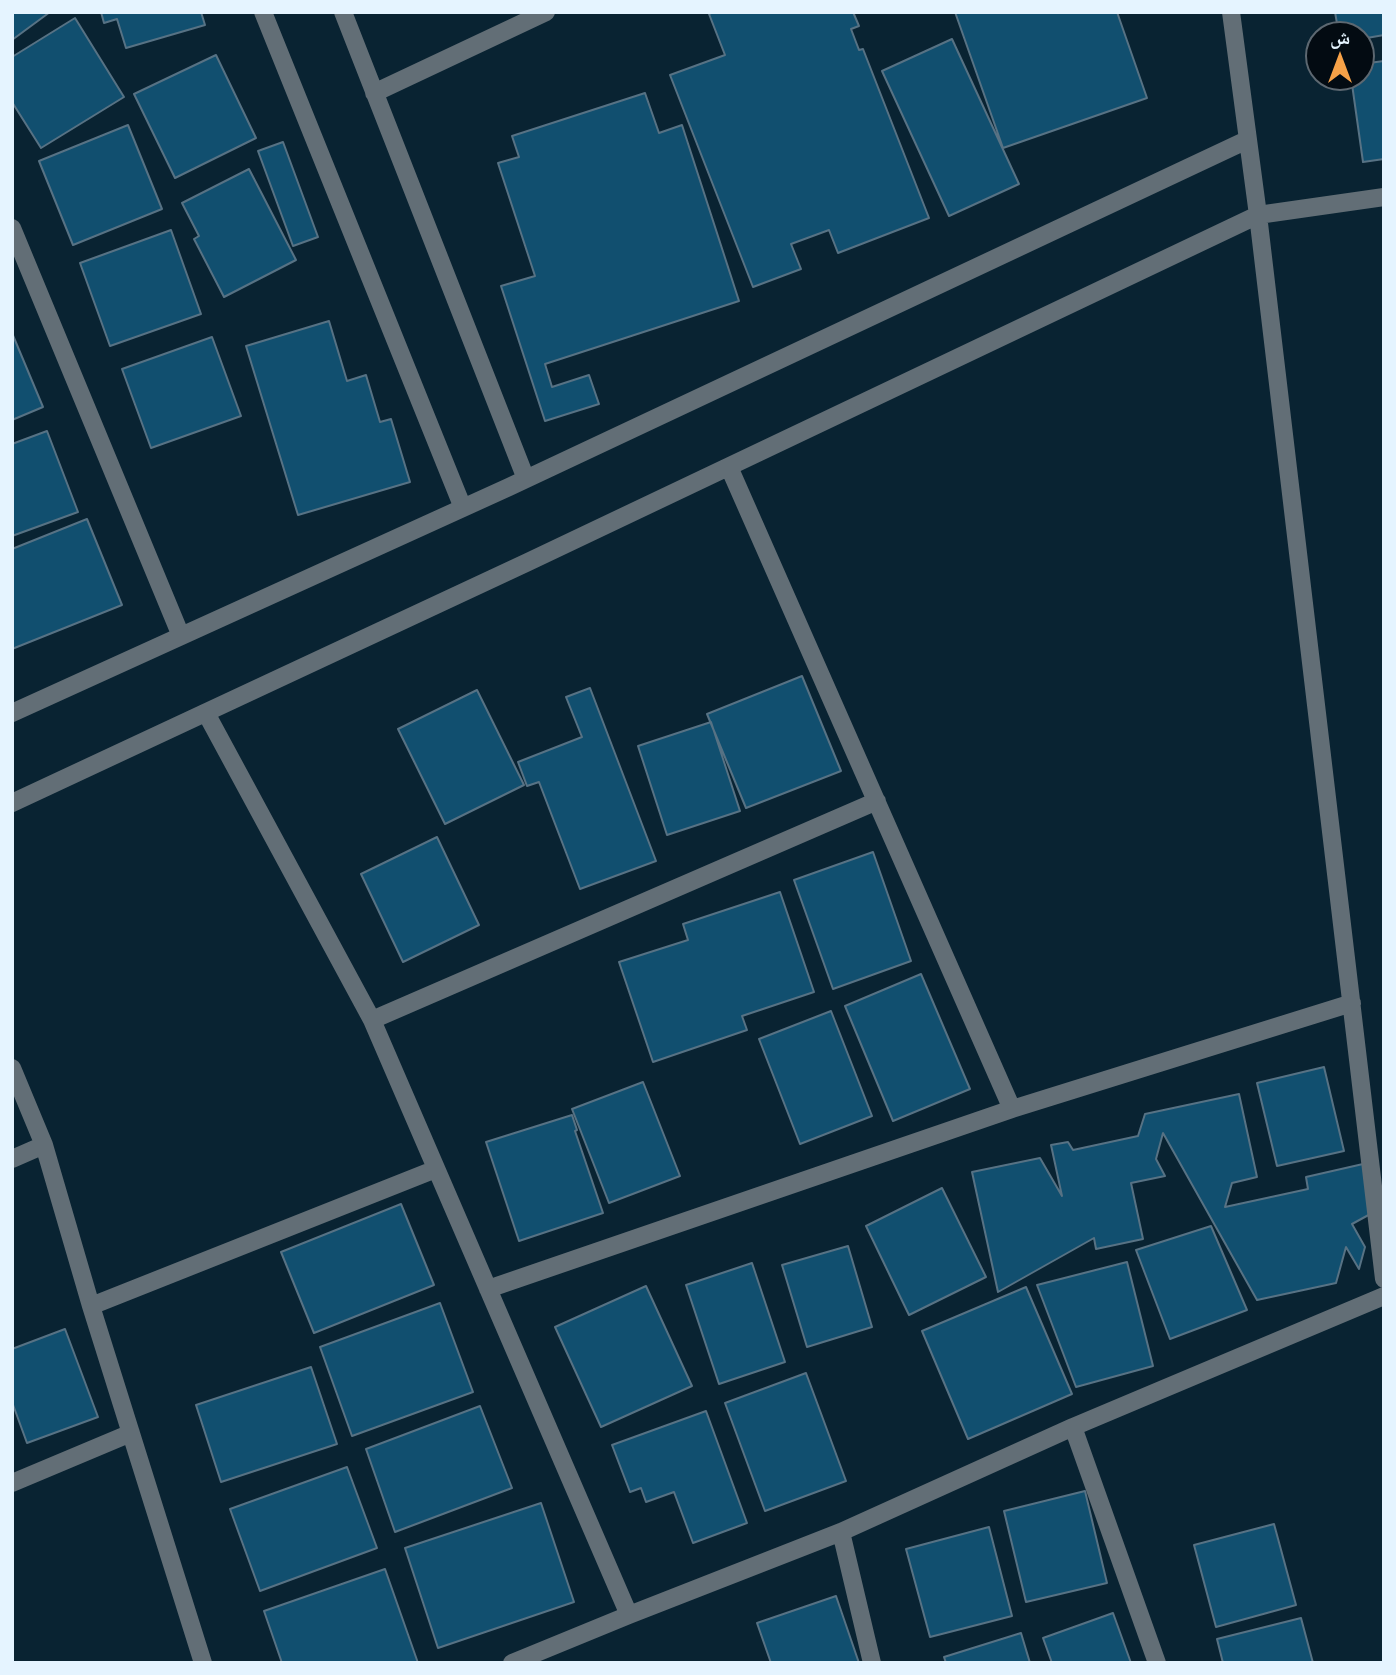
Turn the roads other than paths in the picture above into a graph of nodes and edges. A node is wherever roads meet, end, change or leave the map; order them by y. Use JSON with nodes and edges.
{"nodes":[{"id":1,"x":263,"y":12,"type":"edge"},
{"id":2,"x":343,"y":12,"type":"edge"},
{"id":3,"x":546,"y":12,"type":"edge"},
{"id":4,"x":1231,"y":12,"type":"edge"},
{"id":5,"x":374,"y":93,"type":"junction"},
{"id":6,"x":1247,"y":140,"type":"junction"},
{"id":7,"x":1384,"y":197,"type":"edge"},
{"id":8,"x":1258,"y":215,"type":"junction"},
{"id":9,"x":12,"y":228,"type":"edge"},
{"id":10,"x":729,"y":467,"type":"junction"},
{"id":11,"x":526,"y":479,"type":"junction"},
{"id":12,"x":463,"y":508,"type":"junction"},
{"id":13,"x":181,"y":636,"type":"junction"},
{"id":14,"x":12,"y":713,"type":"edge"},
{"id":15,"x":206,"y":713,"type":"junction"},
{"id":16,"x":877,"y":801,"type":"junction"},
{"id":17,"x":12,"y":803,"type":"edge"},
{"id":18,"x":1352,"y":1003,"type":"junction"},
{"id":19,"x":372,"y":1020,"type":"junction"},
{"id":20,"x":12,"y":1068,"type":"edge"},
{"id":21,"x":1012,"y":1109,"type":"junction"},
{"id":22,"x":44,"y":1145,"type":"junction"},
{"id":23,"x":12,"y":1159,"type":"edge"},
{"id":24,"x":436,"y":1169,"type":"junction"},
{"id":25,"x":1384,"y":1279,"type":"edge"},
{"id":26,"x":488,"y":1289,"type":"junction"},
{"id":27,"x":1384,"y":1296,"type":"edge"},
{"id":28,"x":91,"y":1306,"type":"junction"},
{"id":29,"x":1073,"y":1427,"type":"junction"},
{"id":30,"x":131,"y":1433,"type":"junction"},
{"id":31,"x":12,"y":1483,"type":"edge"},
{"id":32,"x":841,"y":1532,"type":"junction"},
{"id":33,"x":629,"y":1615,"type":"junction"},
{"id":34,"x":203,"y":1663,"type":"edge"},
{"id":35,"x":512,"y":1663,"type":"edge"},
{"id":36,"x":872,"y":1663,"type":"edge"},
{"id":37,"x":1157,"y":1663,"type":"edge"}],
"edges":[{"from":1,"to":12,"type":"street"},
{"from":2,"to":5,"type":"street"},
{"from":3,"to":5,"type":"street"},
{"from":4,"to":6,"type":"street"},
{"from":5,"to":11,"type":"street"},
{"from":6,"to":8,"type":"street"},
{"from":6,"to":11,"type":"street"},
{"from":7,"to":8,"type":"street"},
{"from":8,"to":10,"type":"street"},
{"from":8,"to":18,"type":"street"},
{"from":9,"to":13,"type":"street"},
{"from":10,"to":15,"type":"street"},
{"from":10,"to":16,"type":"street"},
{"from":11,"to":12,"type":"street"},
{"from":12,"to":13,"type":"street"},
{"from":13,"to":14,"type":"street"},
{"from":15,"to":17,"type":"street"},
{"from":15,"to":19,"type":"street"},
{"from":16,"to":19,"type":"street"},
{"from":16,"to":21,"type":"street"},
{"from":18,"to":21,"type":"street"},
{"from":18,"to":25,"type":"street"},
{"from":19,"to":24,"type":"street"},
{"from":20,"to":22,"type":"street"},
{"from":21,"to":26,"type":"street"},
{"from":22,"to":23,"type":"street"},
{"from":22,"to":28,"type":"street"},
{"from":24,"to":26,"type":"street"},
{"from":24,"to":28,"type":"street"},
{"from":26,"to":33,"type":"street"},
{"from":27,"to":29,"type":"street"},
{"from":28,"to":30,"type":"street"},
{"from":29,"to":32,"type":"street"},
{"from":29,"to":37,"type":"street"},
{"from":30,"to":31,"type":"street"},
{"from":30,"to":34,"type":"street"},
{"from":32,"to":33,"type":"street"},
{"from":32,"to":36,"type":"street"},
{"from":33,"to":35,"type":"street"}]}
